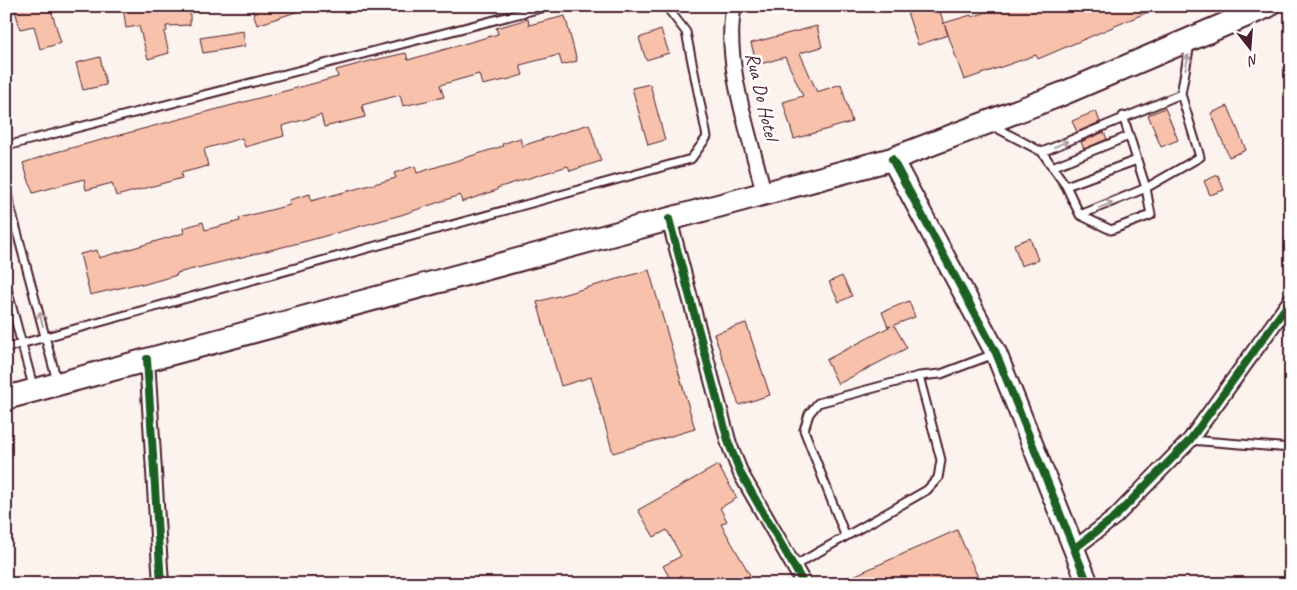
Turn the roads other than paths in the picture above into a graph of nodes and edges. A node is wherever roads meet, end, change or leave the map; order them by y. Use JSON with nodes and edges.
{"nodes":[{"id":1,"x":549,"y":6,"type":"edge"},
{"id":2,"x":666,"y":6,"type":"edge"},
{"id":3,"x":734,"y":6,"type":"edge"},
{"id":4,"x":1268,"y":6,"type":"edge"},
{"id":5,"x":1192,"y":39,"type":"junction"},
{"id":6,"x":1181,"y":94,"type":"junction"},
{"id":7,"x":1123,"y":116,"type":"junction"},
{"id":8,"x":986,"y":123,"type":"junction"},
{"id":9,"x":1129,"y":136,"type":"junction"},
{"id":10,"x":6,"y":146,"type":"edge"},
{"id":11,"x":1042,"y":152,"type":"junction"},
{"id":12,"x":892,"y":159,"type":"junction"},
{"id":13,"x":1137,"y":160,"type":"junction"},
{"id":14,"x":1052,"y":167,"type":"junction"},
{"id":15,"x":1066,"y":186,"type":"junction"},
{"id":16,"x":1146,"y":188,"type":"junction"},
{"id":17,"x":6,"y":191,"type":"edge"},
{"id":18,"x":764,"y":193,"type":"junction"},
{"id":19,"x":1080,"y":215,"type":"junction"},
{"id":20,"x":669,"y":219,"type":"junction"},
{"id":21,"x":6,"y":285,"type":"edge"},
{"id":22,"x":1291,"y":300,"type":"edge"},
{"id":23,"x":46,"y":337,"type":"junction"},
{"id":24,"x":22,"y":344,"type":"junction"},
{"id":25,"x":6,"y":348,"type":"edge"},
{"id":26,"x":996,"y":353,"type":"junction"},
{"id":27,"x":147,"y":359,"type":"junction"},
{"id":28,"x":919,"y":376,"type":"junction"},
{"id":29,"x":58,"y":383,"type":"junction"},
{"id":30,"x":34,"y":390,"type":"junction"},
{"id":31,"x":6,"y":398,"type":"edge"},
{"id":32,"x":1190,"y":440,"type":"junction"},
{"id":33,"x":1291,"y":448,"type":"edge"},
{"id":34,"x":845,"y":535,"type":"junction"},
{"id":35,"x":1075,"y":548,"type":"junction"},
{"id":36,"x":794,"y":566,"type":"junction"},
{"id":37,"x":161,"y":584,"type":"edge"},
{"id":38,"x":804,"y":584,"type":"edge"},
{"id":39,"x":1088,"y":584,"type":"edge"}],
"edges":[{"from":1,"to":10,"type":"lane"},
{"from":2,"to":23,"type":"lane"},
{"from":3,"to":18,"type":"street","name":"Rua Do Hotel"},
{"from":4,"to":5,"type":"main road"},
{"from":6,"to":5,"type":"lane","one_way":true},
{"from":5,"to":8,"type":"main road"},
{"from":6,"to":7,"type":"lane"},
{"from":6,"to":16,"type":"lane"},
{"from":7,"to":9,"type":"lane"},
{"from":11,"to":7,"type":"lane","one_way":true},
{"from":8,"to":11,"type":"lane"},
{"from":8,"to":12,"type":"main road"},
{"from":9,"to":13,"type":"lane"},
{"from":9,"to":14,"type":"lane"},
{"from":11,"to":14,"type":"lane"},
{"from":12,"to":18,"type":"main road"},
{"from":12,"to":26,"type":"street"},
{"from":13,"to":15,"type":"lane"},
{"from":13,"to":16,"type":"lane"},
{"from":14,"to":15,"type":"lane"},
{"from":15,"to":19,"type":"lane"},
{"from":19,"to":16,"type":"lane","one_way":true},
{"from":16,"to":19,"type":"lane"},
{"from":23,"to":17,"type":"lane","one_way":true},
{"from":18,"to":20,"type":"main road"},
{"from":20,"to":27,"type":"main road"},
{"from":20,"to":36,"type":"street"},
{"from":21,"to":24,"type":"lane"},
{"from":22,"to":32,"type":"street"},
{"from":23,"to":24,"type":"lane"},
{"from":23,"to":29,"type":"lane"},
{"from":24,"to":25,"type":"lane"},
{"from":24,"to":30,"type":"lane"},
{"from":26,"to":28,"type":"lane"},
{"from":26,"to":35,"type":"street"},
{"from":27,"to":29,"type":"main road"},
{"from":27,"to":37,"type":"street"},
{"from":28,"to":34,"type":"lane"},
{"from":28,"to":34,"type":"lane"},
{"from":29,"to":30,"type":"main road"},
{"from":30,"to":31,"type":"main road"},
{"from":32,"to":33,"type":"lane"},
{"from":32,"to":35,"type":"street"},
{"from":34,"to":36,"type":"lane"},
{"from":35,"to":39,"type":"street"},
{"from":36,"to":38,"type":"street"}]}
